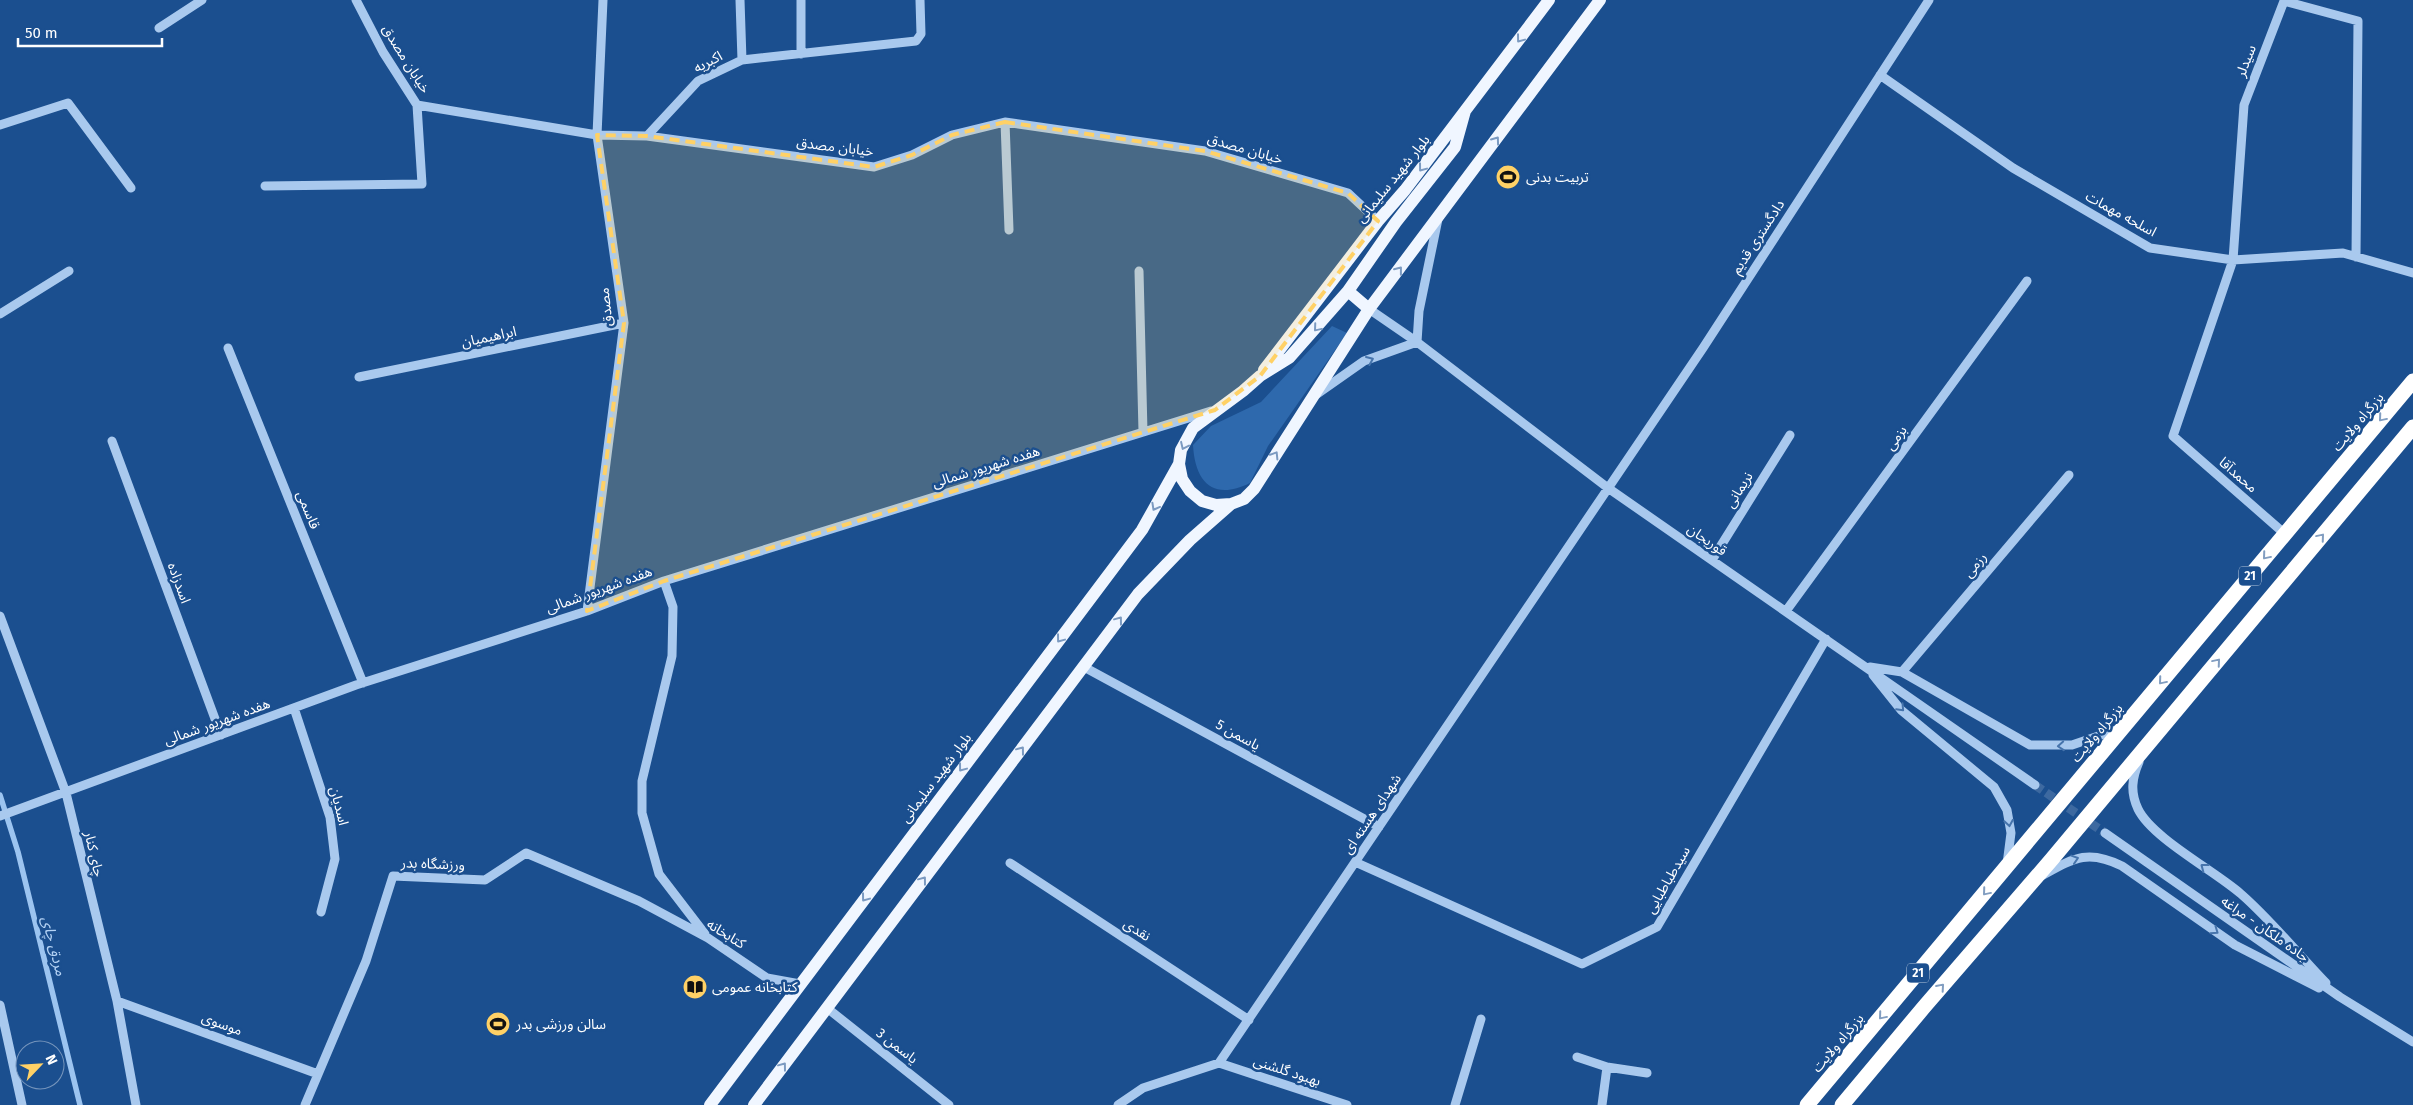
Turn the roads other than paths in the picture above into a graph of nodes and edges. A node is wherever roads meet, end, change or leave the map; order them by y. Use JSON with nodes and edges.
{"nodes":[{"id":1,"x":202,"y":0,"type":"edge"},
{"id":2,"x":356,"y":0,"type":"edge"},
{"id":3,"x":603,"y":0,"type":"edge"},
{"id":4,"x":740,"y":0,"type":"edge"},
{"id":5,"x":801,"y":0,"type":"edge"},
{"id":6,"x":920,"y":0,"type":"edge"},
{"id":7,"x":1549,"y":0,"type":"edge"},
{"id":8,"x":1600,"y":0,"type":"edge"},
{"id":9,"x":1929,"y":0,"type":"edge"},
{"id":10,"x":159,"y":28,"type":"dead end"},
{"id":11,"x":801,"y":54,"type":"junction"},
{"id":12,"x":742,"y":60,"type":"junction"},
{"id":13,"x":1880,"y":75,"type":"junction"},
{"id":14,"x":417,"y":105,"type":"junction"},
{"id":15,"x":1466,"y":111,"type":"junction"},
{"id":16,"x":1005,"y":122,"type":"junction"},
{"id":17,"x":0,"y":125,"type":"edge"},
{"id":18,"x":597,"y":135,"type":"junction"},
{"id":19,"x":647,"y":136,"type":"junction"},
{"id":20,"x":265,"y":186,"type":"dead end"},
{"id":21,"x":131,"y":188,"type":"dead end"},
{"id":22,"x":1438,"y":219,"type":"junction"},
{"id":23,"x":1378,"y":221,"type":"junction"},
{"id":24,"x":1009,"y":230,"type":"dead end"},
{"id":25,"x":2356,"y":257,"type":"junction"},
{"id":26,"x":2233,"y":260,"type":"junction"},
{"id":27,"x":69,"y":271,"type":"dead end"},
{"id":28,"x":1139,"y":271,"type":"dead end"},
{"id":29,"x":2413,"y":273,"type":"edge"},
{"id":30,"x":2027,"y":281,"type":"dead end"},
{"id":31,"x":1348,"y":291,"type":"junction"},
{"id":32,"x":1369,"y":309,"type":"junction"},
{"id":33,"x":0,"y":314,"type":"edge"},
{"id":34,"x":624,"y":323,"type":"junction"},
{"id":35,"x":1417,"y":342,"type":"junction"},
{"id":36,"x":228,"y":348,"type":"dead end"},
{"id":37,"x":1260,"y":376,"type":"junction"},
{"id":38,"x":359,"y":377,"type":"dead end"},
{"id":39,"x":2413,"y":381,"type":"edge"},
{"id":40,"x":1314,"y":396,"type":"junction"},
{"id":41,"x":1215,"y":410,"type":"junction"},
{"id":42,"x":2413,"y":427,"type":"edge"},
{"id":43,"x":1143,"y":432,"type":"junction"},
{"id":44,"x":1790,"y":435,"type":"dead end"},
{"id":45,"x":2173,"y":436,"type":"joint"},
{"id":46,"x":112,"y":441,"type":"dead end"},
{"id":47,"x":1179,"y":464,"type":"junction"},
{"id":48,"x":2069,"y":475,"type":"dead end"},
{"id":49,"x":1608,"y":488,"type":"junction"},
{"id":50,"x":1231,"y":504,"type":"junction"},
{"id":51,"x":2285,"y":534,"type":"junction"},
{"id":52,"x":1712,"y":560,"type":"junction"},
{"id":53,"x":664,"y":581,"type":"junction"},
{"id":54,"x":587,"y":611,"type":"junction"},
{"id":55,"x":1786,"y":611,"type":"junction"},
{"id":56,"x":0,"y":616,"type":"edge"},
{"id":57,"x":1826,"y":639,"type":"junction"},
{"id":58,"x":1084,"y":667,"type":"junction"},
{"id":59,"x":1866,"y":667,"type":"junction"},
{"id":60,"x":1902,"y":672,"type":"junction"},
{"id":61,"x":363,"y":683,"type":"junction"},
{"id":62,"x":294,"y":708,"type":"junction"},
{"id":63,"x":2124,"y":727,"type":"junction"},
{"id":64,"x":221,"y":735,"type":"junction"},
{"id":65,"x":2146,"y":748,"type":"junction"},
{"id":66,"x":2036,"y":785,"type":"tunnel mouth"},
{"id":67,"x":66,"y":792,"type":"junction"},
{"id":68,"x":0,"y":816,"type":"edge"},
{"id":69,"x":1379,"y":827,"type":"junction"},
{"id":70,"x":2105,"y":833,"type":"tunnel mouth"},
{"id":71,"x":1356,"y":862,"type":"junction"},
{"id":72,"x":1010,"y":863,"type":"dead end"},
{"id":73,"x":2006,"y":868,"type":"junction"},
{"id":74,"x":2032,"y":882,"type":"junction"},
{"id":75,"x":638,"y":901,"type":"joint"},
{"id":76,"x":320,"y":912,"type":"dead end"},
{"id":77,"x":708,"y":938,"type":"junction"},
{"id":78,"x":800,"y":984,"type":"junction"},
{"id":79,"x":2340,"y":997,"type":"junction"},
{"id":80,"x":116,"y":1001,"type":"junction"},
{"id":81,"x":0,"y":1005,"type":"edge"},
{"id":82,"x":827,"y":1008,"type":"junction"},
{"id":83,"x":1481,"y":1019,"type":"dead end"},
{"id":84,"x":1249,"y":1020,"type":"junction"},
{"id":85,"x":2413,"y":1042,"type":"edge"},
{"id":86,"x":1577,"y":1057,"type":"dead end"},
{"id":87,"x":1219,"y":1063,"type":"junction"},
{"id":88,"x":1607,"y":1067,"type":"junction"},
{"id":89,"x":1647,"y":1073,"type":"dead end"},
{"id":90,"x":318,"y":1074,"type":"junction"},
{"id":91,"x":22,"y":1105,"type":"edge"},
{"id":92,"x":136,"y":1105,"type":"edge"},
{"id":93,"x":305,"y":1105,"type":"edge"},
{"id":94,"x":710,"y":1105,"type":"edge"},
{"id":95,"x":754,"y":1105,"type":"edge"},
{"id":96,"x":949,"y":1105,"type":"edge"},
{"id":97,"x":1118,"y":1105,"type":"edge"},
{"id":98,"x":1347,"y":1105,"type":"edge"},
{"id":99,"x":1455,"y":1105,"type":"edge"},
{"id":100,"x":1602,"y":1105,"type":"edge"},
{"id":101,"x":1807,"y":1105,"type":"edge"},
{"id":102,"x":1842,"y":1105,"type":"edge"}],
"edges":[{"from":1,"to":10,"type":"street"},
{"from":2,"to":14,"type":"street","name":"خیابان مصدق"},
{"from":3,"to":18,"type":"street","name":"مصدق"},
{"from":4,"to":12,"type":"street","name":"اکبریه"},
{"from":5,"to":11,"type":"street"},
{"from":6,"to":11,"type":"street"},
{"from":7,"to":15,"type":"main road","name":"بلوار شهید سلیمانی","one_way":true},
{"from":22,"to":8,"type":"main road","one_way":true},
{"from":9,"to":13,"type":"street","name":"دادگستری قدیم"},
{"from":11,"to":12,"type":"street"},
{"from":12,"to":19,"type":"street","name":"اکبریه"},
{"from":13,"to":26,"type":"street","name":"اسلحه مهمات"},
{"from":13,"to":49,"type":"street","name":"دادگستری قدیم"},
{"from":14,"to":18,"type":"street","name":"خیابان مصدق"},
{"from":14,"to":20,"type":"street"},
{"from":15,"to":23,"type":"main road","name":"بلوار شهید سلیمانی","one_way":true},
{"from":15,"to":31,"type":"main road"},
{"from":16,"to":19,"type":"street","name":"خیابان مصدق"},
{"from":16,"to":23,"type":"street","name":"خیابان مصدق"},
{"from":16,"to":24,"type":"street"},
{"from":17,"to":21,"type":"street"},
{"from":18,"to":19,"type":"street","name":"خیابان مصدق"},
{"from":18,"to":34,"type":"street","name":"مصدق"},
{"from":32,"to":22,"type":"main road","one_way":true},
{"from":22,"to":35,"type":"street"},
{"from":23,"to":37,"type":"main road","name":"بلوار شهید سلیمانی"},
{"from":25,"to":26,"type":"street","name":"اسلحه مهمات"},
{"from":25,"to":26,"type":"street","name":"سیدلر"},
{"from":25,"to":29,"type":"street","name":"اسلحه مهمات"},
{"from":26,"to":45,"type":"street","name":"سیدلر"},
{"from":27,"to":33,"type":"street"},
{"from":28,"to":43,"type":"street"},
{"from":30,"to":55,"type":"street","name":"بزمی"},
{"from":31,"to":32,"type":"main road"},
{"from":31,"to":37,"type":"main road","one_way":true},
{"from":32,"to":35,"type":"street","name":"قوریجان"},
{"from":32,"to":40,"type":"main road"},
{"from":34,"to":38,"type":"street","name":"ابراهیمیان"},
{"from":34,"to":54,"type":"street","name":"مصدق"},
{"from":40,"to":35,"type":"street","one_way":true},
{"from":35,"to":49,"type":"street","name":"قوریجان"},
{"from":36,"to":61,"type":"street","name":"قاسمی"},
{"from":37,"to":41,"type":"main road","name":"بلوار شهید سلیمانی"},
{"from":39,"to":51,"type":"highway","name":"بزرگراه ولایت","number":"21","one_way":true},
{"from":50,"to":40,"type":"main road","one_way":true},
{"from":41,"to":43,"type":"street","name":"هفده شهریور شمالی"},
{"from":41,"to":47,"type":"main road","name":"بلوار شهید سلیمانی","one_way":true},
{"from":65,"to":42,"type":"highway","number":"21","one_way":true},
{"from":43,"to":53,"type":"street","name":"هفده شهریور شمالی"},
{"from":44,"to":52,"type":"street","name":"نریمانی"},
{"from":45,"to":51,"type":"street","name":"محمدآقا"},
{"from":46,"to":64,"type":"street","name":"اسدزاده"},
{"from":47,"to":50,"type":"main road"},
{"from":47,"to":78,"type":"main road","name":"بلوار شهید سلیمانی","one_way":true},
{"from":48,"to":60,"type":"street","name":"رزمی"},
{"from":49,"to":52,"type":"street","name":"قوریجان"},
{"from":49,"to":69,"type":"street","name":"شهدای هسته ای"},
{"from":58,"to":50,"type":"main road","one_way":true},
{"from":51,"to":63,"type":"highway","name":"بزرگراه ولایت","number":"21","one_way":true},
{"from":52,"to":55,"type":"street","name":"قوریجان"},
{"from":53,"to":54,"type":"street","name":"هفده شهریور شمالی"},
{"from":53,"to":77,"type":"street"},
{"from":54,"to":61,"type":"street","name":"هفده شهریور شمالی"},
{"from":55,"to":57,"type":"street","name":"قوریجان"},
{"from":56,"to":67,"type":"street","name":"چای کنار"},
{"from":57,"to":59,"type":"street","name":"قوریجان"},
{"from":57,"to":71,"type":"street","name":"سیدطباطبایی"},
{"from":58,"to":69,"type":"street","name":"یاسمن 5"},
{"from":82,"to":58,"type":"main road","one_way":true},
{"from":59,"to":60,"type":"street"},
{"from":59,"to":66,"type":"street","name":"قوریجان"},
{"from":59,"to":73,"type":"street","one_way":true},
{"from":63,"to":60,"type":"street","one_way":true},
{"from":61,"to":62,"type":"street","name":"هفده شهریور شمالی"},
{"from":62,"to":64,"type":"street","name":"هفده شهریور شمالی"},
{"from":62,"to":76,"type":"street","name":"اسدیان"},
{"from":63,"to":73,"type":"highway","name":"بزرگراه ولایت","number":"21"},
{"from":64,"to":67,"type":"street","name":"هفده شهریور شمالی"},
{"from":65,"to":74,"type":"highway","number":"21"},
{"from":79,"to":65,"type":"street","one_way":true},
{"from":67,"to":68,"type":"street","name":"هفده شهریور شمالی"},
{"from":67,"to":80,"type":"street","name":"چای کنار"},
{"from":69,"to":71,"type":"street","name":"شهدای هسته ای"},
{"from":70,"to":79,"type":"street","name":"جاده ملکان - مراغه"},
{"from":71,"to":84,"type":"street","name":"شهدای هسته ای"},
{"from":72,"to":84,"type":"street","name":"نقدی"},
{"from":73,"to":101,"type":"highway","name":"بزرگراه ولایت","number":"21","one_way":true},
{"from":74,"to":79,"type":"street","one_way":true},
{"from":102,"to":74,"type":"highway","number":"21","one_way":true},
{"from":75,"to":77,"type":"street","name":"کتابخانه"},
{"from":75,"to":90,"type":"street","name":"ورزشگاه بدر"},
{"from":77,"to":78,"type":"street","name":"کتابخانه"},
{"from":78,"to":94,"type":"main road","name":"بلوار شهید سلیمانی"},
{"from":79,"to":85,"type":"street","name":"جاده ملکان - مراغه"},
{"from":80,"to":90,"type":"street","name":"موسوی"},
{"from":80,"to":92,"type":"street","name":"چای کنار"},
{"from":81,"to":91,"type":"street"},
{"from":95,"to":82,"type":"main road","one_way":true},
{"from":82,"to":96,"type":"street","name":"یاسمن 3"},
{"from":83,"to":99,"type":"street"},
{"from":84,"to":87,"type":"street","name":"شهدای هسته ای"},
{"from":86,"to":88,"type":"street"},
{"from":87,"to":97,"type":"street"},
{"from":87,"to":98,"type":"street","name":"بهبود گلشنی"},
{"from":88,"to":89,"type":"street"},
{"from":88,"to":100,"type":"street"},
{"from":90,"to":93,"type":"street","name":"ورزشگاه بدر"}]}
